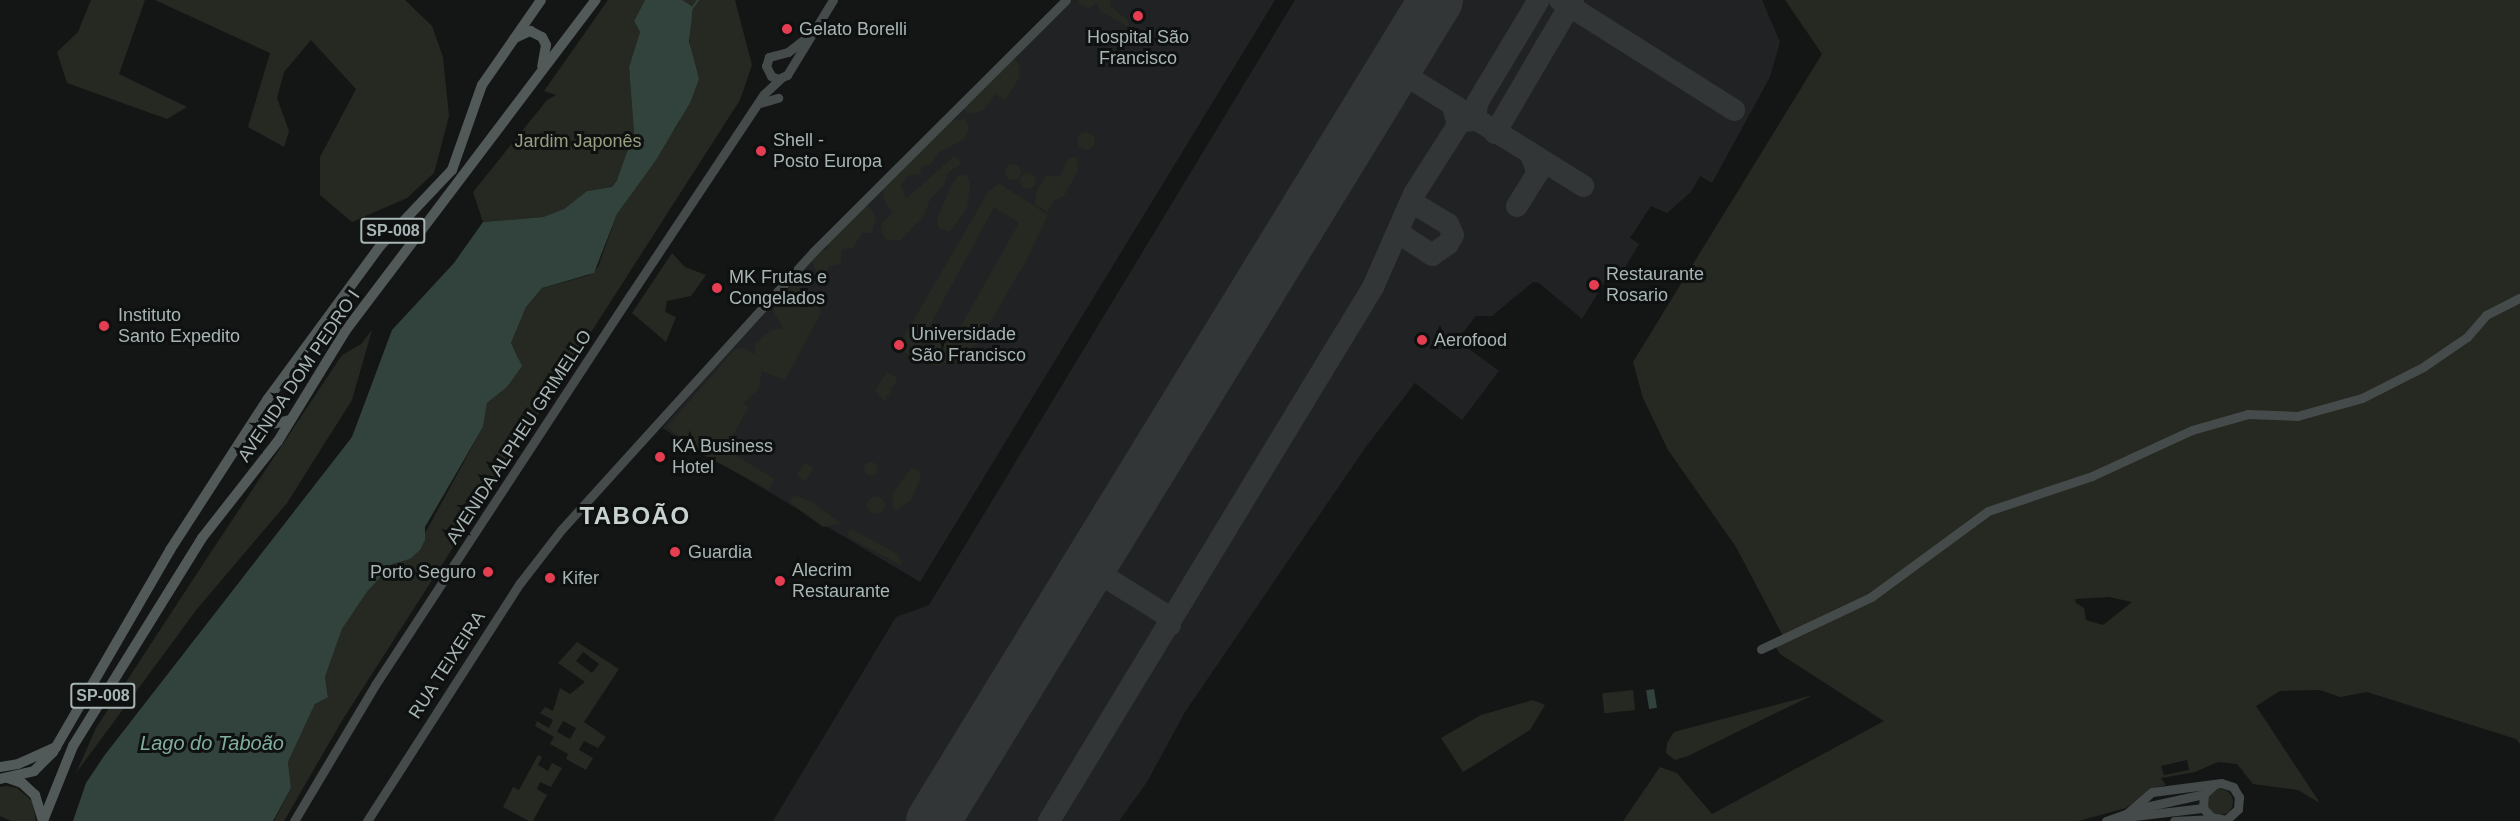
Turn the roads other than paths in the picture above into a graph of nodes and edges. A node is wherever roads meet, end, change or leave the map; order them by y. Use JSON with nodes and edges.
{"nodes":[{"id":1,"x":541,"y":0,"type":"edge"},
{"id":2,"x":596,"y":0,"type":"edge"},
{"id":3,"x":833,"y":0,"type":"edge"},
{"id":4,"x":1066,"y":0,"type":"edge"},
{"id":5,"x":811,"y":34,"type":"junction"},
{"id":6,"x":509,"y":42,"type":"junction"},
{"id":7,"x":781,"y":54,"type":"junction"},
{"id":8,"x":790,"y":69,"type":"junction"},
{"id":9,"x":540,"y":73,"type":"junction"},
{"id":10,"x":781,"y":78,"type":"junction"},
{"id":11,"x":778,"y":98,"type":"dead end"},
{"id":12,"x":760,"y":103,"type":"junction"},
{"id":13,"x":2520,"y":298,"type":"edge"},
{"id":14,"x":267,"y":400,"type":"junction"},
{"id":15,"x":291,"y":420,"type":"junction"},
{"id":16,"x":1761,"y":649,"type":"dead end"},
{"id":17,"x":57,"y":747,"type":"junction"},
{"id":18,"x":0,"y":767,"type":"edge"},
{"id":19,"x":3,"y":778,"type":"edge"},
{"id":20,"x":2215,"y":784,"type":"junction"},
{"id":21,"x":2187,"y":787,"type":"junction"},
{"id":22,"x":2202,"y":799,"type":"junction"},
{"id":23,"x":2144,"y":803,"type":"junction"},
{"id":24,"x":2140,"y":817,"type":"junction"},
{"id":25,"x":2125,"y":819,"type":"edge"},
{"id":26,"x":2216,"y":819,"type":"junction"},
{"id":27,"x":43,"y":821,"type":"edge"},
{"id":28,"x":294,"y":821,"type":"edge"},
{"id":29,"x":366,"y":821,"type":"edge"},
{"id":30,"x":2106,"y":821,"type":"edge"},
{"id":31,"x":2174,"y":821,"type":"edge"}],
"edges":[{"from":1,"to":6,"type":"main road","name":"AVENIDA DOM PEDRO I","number":"SP-008"},
{"from":2,"to":9,"type":"main road","name":"AVENIDA DOM PEDRO I","number":"SP-008"},
{"from":3,"to":5,"type":"street"},
{"from":4,"to":29,"type":"street","name":"RUA TEIXEIRA"},
{"from":5,"to":7,"type":"street"},
{"from":5,"to":8,"type":"street"},
{"from":6,"to":9,"type":"main road"},
{"from":6,"to":14,"type":"main road","name":"AVENIDA DOM PEDRO I","number":"SP-008"},
{"from":7,"to":8,"type":"street"},
{"from":7,"to":10,"type":"street"},
{"from":8,"to":10,"type":"street"},
{"from":9,"to":15,"type":"main road","name":"AVENIDA DOM PEDRO I","number":"SP-008"},
{"from":10,"to":12,"type":"street","name":"AVENIDA ALPHEU GRIMELLO"},
{"from":11,"to":12,"type":"street"},
{"from":12,"to":28,"type":"street","name":"AVENIDA ALPHEU GRIMELLO"},
{"from":13,"to":16,"type":"street"},
{"from":14,"to":15,"type":"main road"},
{"from":14,"to":17,"type":"main road","name":"AVENIDA DOM PEDRO I","number":"SP-008"},
{"from":15,"to":27,"type":"main road","name":"AVENIDA DOM PEDRO I","number":"SP-008"},
{"from":17,"to":18,"type":"main road"},
{"from":17,"to":19,"type":"main road","name":"AVENIDA DOM PEDRO I","number":"SP-008"},
{"from":19,"to":27,"type":"main road","name":"AVENIDA DOM PEDRO I"},
{"from":20,"to":21,"type":"street"},
{"from":20,"to":22,"type":"street"},
{"from":20,"to":26,"type":"street"},
{"from":21,"to":22,"type":"street"},
{"from":21,"to":23,"type":"street"},
{"from":22,"to":23,"type":"street"},
{"from":22,"to":24,"type":"street"},
{"from":22,"to":26,"type":"street"},
{"from":23,"to":24,"type":"street"},
{"from":23,"to":25,"type":"street"},
{"from":24,"to":25,"type":"street"},
{"from":25,"to":30,"type":"street"},
{"from":26,"to":31,"type":"street"}]}
